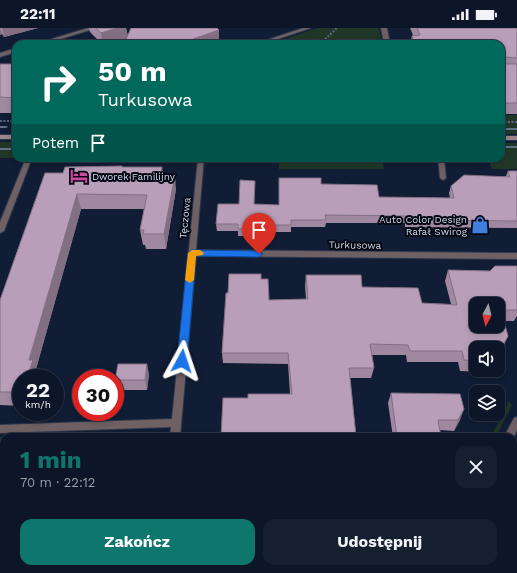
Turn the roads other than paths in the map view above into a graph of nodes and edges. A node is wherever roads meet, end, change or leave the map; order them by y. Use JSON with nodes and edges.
{"nodes":[{"id":1,"x":94,"y":28,"type":"edge"},
{"id":2,"x":308,"y":28,"type":"edge"},
{"id":3,"x":384,"y":28,"type":"edge"},
{"id":4,"x":52,"y":40,"type":"edge"},
{"id":5,"x":270,"y":40,"type":"edge"},
{"id":6,"x":386,"y":40,"type":"edge"},
{"id":7,"x":12,"y":51,"type":"edge"},
{"id":8,"x":0,"y":55,"type":"edge"},
{"id":9,"x":0,"y":137,"type":"edge"},
{"id":10,"x":12,"y":137,"type":"edge"},
{"id":11,"x":505,"y":138,"type":"edge"},
{"id":12,"x":517,"y":138,"type":"edge"},
{"id":13,"x":27,"y":162,"type":"edge"},
{"id":14,"x":202,"y":162,"type":"edge"},
{"id":15,"x":442,"y":162,"type":"edge"},
{"id":16,"x":444,"y":178,"type":"dead end"},
{"id":17,"x":0,"y":231,"type":"edge"},
{"id":18,"x":192,"y":253,"type":"junction"},
{"id":19,"x":517,"y":256,"type":"edge"},
{"id":20,"x":517,"y":421,"type":"edge"},
{"id":21,"x":176,"y":423,"type":"junction"},
{"id":22,"x":0,"y":429,"type":"edge"},
{"id":23,"x":175,"y":433,"type":"edge"},
{"id":24,"x":511,"y":433,"type":"edge"}],
"edges":[{"from":1,"to":4,"type":"street"},
{"from":2,"to":5,"type":"street"},
{"from":3,"to":6,"type":"street"},
{"from":7,"to":8,"type":"street"},
{"from":9,"to":10,"type":"street"},
{"from":11,"to":12,"type":"street"},
{"from":13,"to":17,"type":"street"},
{"from":14,"to":18,"type":"street","name":"Tęczowa"},
{"from":15,"to":16,"type":"street"},
{"from":18,"to":19,"type":"street","name":"Turkusowa"},
{"from":18,"to":21,"type":"street","name":"Tęczowa"},
{"from":20,"to":24,"type":"street"},
{"from":21,"to":22,"type":"street"},
{"from":21,"to":23,"type":"street","name":"Tęczowa"}]}
